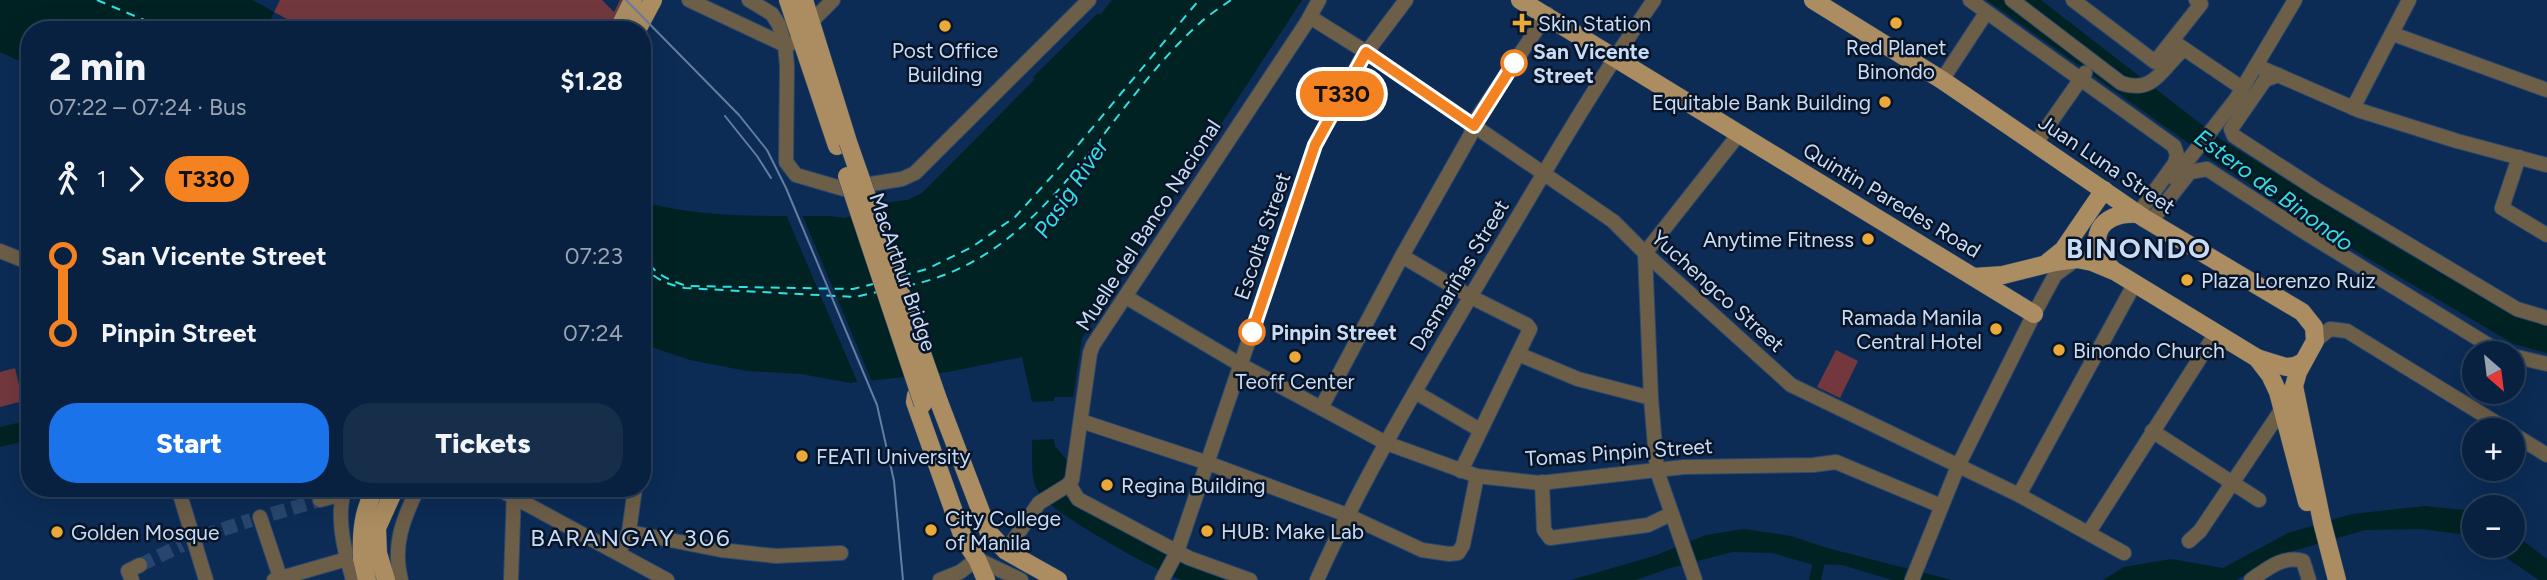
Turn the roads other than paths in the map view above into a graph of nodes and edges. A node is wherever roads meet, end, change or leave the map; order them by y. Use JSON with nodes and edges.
{"nodes":[{"id":1,"x":633,"y":0,"type":"edge"},
{"id":2,"x":653,"y":0,"type":"edge"},
{"id":3,"x":689,"y":0,"type":"edge"},
{"id":4,"x":749,"y":0,"type":"edge"},
{"id":5,"x":788,"y":0,"type":"edge"},
{"id":6,"x":804,"y":0,"type":"edge"},
{"id":7,"x":833,"y":0,"type":"edge"},
{"id":8,"x":1089,"y":0,"type":"edge"},
{"id":9,"x":1319,"y":0,"type":"edge"},
{"id":10,"x":1406,"y":0,"type":"edge"},
{"id":11,"x":1521,"y":0,"type":"edge"},
{"id":12,"x":1654,"y":0,"type":"edge"},
{"id":13,"x":1813,"y":0,"type":"edge"},
{"id":14,"x":1970,"y":0,"type":"edge"},
{"id":15,"x":2012,"y":0,"type":"edge"},
{"id":16,"x":2073,"y":0,"type":"edge"},
{"id":17,"x":2196,"y":0,"type":"edge"},
{"id":18,"x":2295,"y":0,"type":"edge"},
{"id":19,"x":2409,"y":0,"type":"edge"},
{"id":20,"x":1548,"y":7,"type":"edge"},
{"id":21,"x":1986,"y":13,"type":"junction"},
{"id":22,"x":1310,"y":17,"type":"junction"},
{"id":23,"x":622,"y":21,"type":"edge"},
{"id":24,"x":642,"y":21,"type":"edge"},
{"id":25,"x":810,"y":23,"type":"junction"},
{"id":26,"x":2393,"y":34,"type":"junction"},
{"id":27,"x":793,"y":44,"type":"junction"},
{"id":28,"x":2179,"y":45,"type":"junction"},
{"id":29,"x":1366,"y":52,"type":"junction"},
{"id":30,"x":1614,"y":58,"type":"junction"},
{"id":31,"x":2094,"y":63,"type":"junction"},
{"id":32,"x":2257,"y":66,"type":"junction"},
{"id":33,"x":2277,"y":75,"type":"junction"},
{"id":34,"x":2082,"y":77,"type":"junction"},
{"id":35,"x":1942,"y":80,"type":"junction"},
{"id":36,"x":2242,"y":88,"type":"junction"},
{"id":37,"x":2547,"y":90,"type":"edge"},
{"id":38,"x":2353,"y":108,"type":"junction"},
{"id":39,"x":1474,"y":126,"type":"junction"},
{"id":40,"x":1739,"y":134,"type":"junction"},
{"id":41,"x":843,"y":144,"type":"junction"},
{"id":42,"x":2035,"y":144,"type":"junction"},
{"id":43,"x":2519,"y":157,"type":"junction"},
{"id":44,"x":2547,"y":165,"type":"edge"},
{"id":45,"x":1544,"y":173,"type":"junction"},
{"id":46,"x":871,"y":184,"type":"dead end"},
{"id":47,"x":844,"y":189,"type":"dead end"},
{"id":48,"x":2104,"y":190,"type":"junction"},
{"id":49,"x":2141,"y":216,"type":"junction"},
{"id":50,"x":2547,"y":235,"type":"edge"},
{"id":51,"x":0,"y":251,"type":"edge"},
{"id":52,"x":1645,"y":253,"type":"junction"},
{"id":53,"x":1402,"y":256,"type":"junction"},
{"id":54,"x":2077,"y":259,"type":"junction"},
{"id":55,"x":21,"y":260,"type":"edge"},
{"id":56,"x":2042,"y":266,"type":"junction"},
{"id":57,"x":2116,"y":272,"type":"junction"},
{"id":58,"x":1974,"y":277,"type":"junction"},
{"id":59,"x":2135,"y":283,"type":"junction"},
{"id":60,"x":1126,"y":297,"type":"junction"},
{"id":61,"x":1471,"y":297,"type":"junction"},
{"id":62,"x":2034,"y":314,"type":"junction"},
{"id":63,"x":2547,"y":318,"type":"edge"},
{"id":64,"x":2216,"y":333,"type":"junction"},
{"id":65,"x":2315,"y":341,"type":"junction"},
{"id":66,"x":2482,"y":341,"type":"edge"},
{"id":67,"x":1518,"y":354,"type":"junction"},
{"id":68,"x":2257,"y":358,"type":"junction"},
{"id":69,"x":2525,"y":359,"type":"edge"},
{"id":70,"x":2303,"y":362,"type":"junction"},
{"id":71,"x":2547,"y":364,"type":"edge"},
{"id":72,"x":1241,"y":365,"type":"junction"},
{"id":73,"x":1415,"y":392,"type":"junction"},
{"id":74,"x":930,"y":398,"type":"junction"},
{"id":75,"x":1651,"y":398,"type":"junction"},
{"id":76,"x":1321,"y":408,"type":"junction"},
{"id":77,"x":2282,"y":409,"type":"junction"},
{"id":78,"x":2488,"y":418,"type":"edge"},
{"id":79,"x":1081,"y":421,"type":"junction"},
{"id":80,"x":1480,"y":430,"type":"junction"},
{"id":81,"x":2152,"y":431,"type":"junction"},
{"id":82,"x":2525,"y":441,"type":"edge"},
{"id":83,"x":1386,"y":443,"type":"junction"},
{"id":84,"x":2547,"y":455,"type":"edge"},
{"id":85,"x":1208,"y":463,"type":"junction"},
{"id":86,"x":1958,"y":466,"type":"junction"},
{"id":87,"x":1461,"y":471,"type":"junction"},
{"id":88,"x":1657,"y":471,"type":"junction"},
{"id":89,"x":1477,"y":477,"type":"junction"},
{"id":90,"x":1542,"y":482,"type":"junction"},
{"id":91,"x":2233,"y":483,"type":"junction"},
{"id":92,"x":1067,"y":486,"type":"junction"},
{"id":93,"x":2020,"y":495,"type":"junction"},
{"id":94,"x":181,"y":497,"type":"edge"},
{"id":95,"x":328,"y":497,"type":"edge"},
{"id":96,"x":344,"y":497,"type":"edge"},
{"id":97,"x":367,"y":497,"type":"edge"},
{"id":98,"x":404,"y":497,"type":"edge"},
{"id":99,"x":408,"y":497,"type":"edge"},
{"id":100,"x":514,"y":497,"type":"edge"},
{"id":101,"x":521,"y":497,"type":"edge"},
{"id":102,"x":634,"y":497,"type":"edge"},
{"id":103,"x":320,"y":500,"type":"tunnel mouth"},
{"id":104,"x":2259,"y":500,"type":"dead end"},
{"id":105,"x":1941,"y":506,"type":"junction"},
{"id":106,"x":1671,"y":514,"type":"junction"},
{"id":107,"x":1347,"y":515,"type":"junction"},
{"id":108,"x":261,"y":517,"type":"dead end"},
{"id":109,"x":2317,"y":523,"type":"junction"},
{"id":110,"x":629,"y":531,"type":"junction"},
{"id":111,"x":2089,"y":532,"type":"junction"},
{"id":112,"x":2189,"y":541,"type":"dead end"},
{"id":113,"x":1006,"y":551,"type":"junction"},
{"id":114,"x":618,"y":553,"type":"junction"},
{"id":115,"x":841,"y":553,"type":"dead end"},
{"id":116,"x":2124,"y":553,"type":"dead end"},
{"id":117,"x":1176,"y":555,"type":"junction"},
{"id":118,"x":362,"y":556,"type":"junction"},
{"id":119,"x":2325,"y":556,"type":"junction"},
{"id":120,"x":977,"y":559,"type":"junction"},
{"id":121,"x":1914,"y":573,"type":"edge"},
{"id":122,"x":1164,"y":576,"type":"edge"},
{"id":123,"x":278,"y":579,"type":"edge"},
{"id":124,"x":206,"y":580,"type":"edge"},
{"id":125,"x":353,"y":580,"type":"edge"},
{"id":126,"x":367,"y":580,"type":"edge"},
{"id":127,"x":386,"y":580,"type":"edge"},
{"id":128,"x":401,"y":580,"type":"edge"},
{"id":129,"x":512,"y":580,"type":"edge"},
{"id":130,"x":667,"y":580,"type":"edge"},
{"id":131,"x":940,"y":580,"type":"edge"},
{"id":132,"x":986,"y":580,"type":"edge"},
{"id":133,"x":1021,"y":580,"type":"edge"},
{"id":134,"x":1058,"y":580,"type":"edge"},
{"id":135,"x":1250,"y":580,"type":"edge"},
{"id":136,"x":1317,"y":580,"type":"edge"},
{"id":137,"x":1694,"y":580,"type":"edge"},
{"id":138,"x":2251,"y":580,"type":"edge"},
{"id":139,"x":2309,"y":580,"type":"edge"},
{"id":140,"x":2327,"y":580,"type":"edge"},
{"id":141,"x":2337,"y":580,"type":"edge"}],
"edges":[{"from":1,"to":23,"type":"main road"},
{"from":2,"to":24,"type":"main road"},
{"from":3,"to":27,"type":"street"},
{"from":4,"to":27,"type":"street"},
{"from":5,"to":27,"type":"main road","name":"MacArthur Bridge"},
{"from":6,"to":25,"type":"main road","name":"MacArthur Bridge"},
{"from":7,"to":25,"type":"street"},
{"from":8,"to":46,"type":"street"},
{"from":9,"to":22,"type":"street","name":"Muelle del Banco Nacional"},
{"from":10,"to":29,"type":"street","name":"Escolta Street"},
{"from":11,"to":20,"type":"main road","name":"Quintin Paredes Road"},
{"from":12,"to":30,"type":"street","name":"Dasmariñas Street"},
{"from":13,"to":35,"type":"main road","name":"Juan Luna Street"},
{"from":14,"to":21,"type":"street"},
{"from":15,"to":31,"type":"street"},
{"from":16,"to":28,"type":"street"},
{"from":17,"to":28,"type":"street"},
{"from":18,"to":32,"type":"street"},
{"from":19,"to":26,"type":"street"},
{"from":20,"to":30,"type":"main road","name":"Quintin Paredes Road"},
{"from":20,"to":39,"type":"street"},
{"from":21,"to":34,"type":"street"},
{"from":21,"to":35,"type":"street"},
{"from":22,"to":29,"type":"street","name":"Yuchengco Street"},
{"from":22,"to":60,"type":"street","name":"Muelle del Banco Nacional"},
{"from":25,"to":41,"type":"main road","name":"MacArthur Bridge"},
{"from":26,"to":37,"type":"street"},
{"from":26,"to":38,"type":"street"},
{"from":27,"to":41,"type":"main road","name":"MacArthur Bridge"},
{"from":27,"to":47,"type":"street"},
{"from":28,"to":31,"type":"street"},
{"from":28,"to":36,"type":"street"},
{"from":29,"to":39,"type":"street","name":"Yuchengco Street"},
{"from":29,"to":72,"type":"street","name":"Escolta Street"},
{"from":30,"to":40,"type":"main road","name":"Quintin Paredes Road"},
{"from":30,"to":45,"type":"street","name":"Dasmariñas Street"},
{"from":31,"to":34,"type":"street"},
{"from":32,"to":33,"type":"street"},
{"from":32,"to":36,"type":"street"},
{"from":33,"to":38,"type":"street"},
{"from":33,"to":63,"type":"street"},
{"from":34,"to":42,"type":"street"},
{"from":34,"to":49,"type":"street"},
{"from":35,"to":42,"type":"main road","name":"Juan Luna Street"},
{"from":36,"to":49,"type":"street"},
{"from":38,"to":43,"type":"street"},
{"from":39,"to":45,"type":"street","name":"Yuchengco Street"},
{"from":39,"to":53,"type":"street"},
{"from":40,"to":52,"type":"street"},
{"from":40,"to":58,"type":"main road","name":"Quintin Paredes Road"},
{"from":41,"to":74,"type":"main road","name":"MacArthur Bridge","bridge":true},
{"from":42,"to":48,"type":"main road","name":"Juan Luna Street"},
{"from":43,"to":44,"type":"street"},
{"from":43,"to":50,"type":"street"},
{"from":45,"to":52,"type":"street","name":"Yuchengco Street"},
{"from":45,"to":61,"type":"street","name":"Dasmariñas Street"},
{"from":48,"to":49,"type":"main road","name":"Juan Luna Street"},
{"from":48,"to":56,"type":"main road"},
{"from":49,"to":57,"type":"main road"},
{"from":49,"to":65,"type":"main road","name":"Juan Luna Street"},
{"from":49,"to":66,"type":"street"},
{"from":51,"to":55,"type":"street"},
{"from":52,"to":75,"type":"street"},
{"from":52,"to":86,"type":"street","name":"Yuchengco Street"},
{"from":53,"to":61,"type":"street"},
{"from":53,"to":76,"type":"street"},
{"from":54,"to":56,"type":"main road","name":"Quintin Paredes Road"},
{"from":54,"to":57,"type":"main road","name":"Quintin Paredes Road"},
{"from":54,"to":62,"type":"street"},
{"from":56,"to":58,"type":"main road","name":"Quintin Paredes Road"},
{"from":57,"to":59,"type":"main road","name":"Quintin Paredes Road"},
{"from":58,"to":62,"type":"main road"},
{"from":59,"to":64,"type":"main road","name":"Quintin Paredes Road"},
{"from":59,"to":93,"type":"street"},
{"from":60,"to":72,"type":"street","name":"Tomas Pinpin Street"},
{"from":60,"to":79,"type":"street","name":"Muelle del Banco Nacional"},
{"from":61,"to":67,"type":"street"},
{"from":61,"to":73,"type":"street","name":"Dasmariñas Street"},
{"from":62,"to":86,"type":"street"},
{"from":64,"to":68,"type":"main road","name":"Quintin Paredes Road"},
{"from":64,"to":81,"type":"street"},
{"from":65,"to":70,"type":"main road"},
{"from":65,"to":78,"type":"street"},
{"from":67,"to":75,"type":"street"},
{"from":67,"to":80,"type":"street"},
{"from":68,"to":70,"type":"main road"},
{"from":68,"to":77,"type":"main road"},
{"from":69,"to":71,"type":"street"},
{"from":70,"to":109,"type":"main road"},
{"from":72,"to":76,"type":"street","name":"Tomas Pinpin Street"},
{"from":72,"to":85,"type":"street","name":"Escolta Street"},
{"from":73,"to":80,"type":"street"},
{"from":73,"to":83,"type":"street","name":"Dasmariñas Street"},
{"from":74,"to":113,"type":"main road","name":"MacArthur Bridge"},
{"from":74,"to":120,"type":"main road","name":"MacArthur Bridge"},
{"from":75,"to":88,"type":"street"},
{"from":76,"to":83,"type":"street","name":"Tomas Pinpin Street"},
{"from":77,"to":91,"type":"street"},
{"from":77,"to":109,"type":"main road"},
{"from":79,"to":85,"type":"street"},
{"from":79,"to":92,"type":"street","name":"Muelle del Banco Nacional"},
{"from":80,"to":87,"type":"street"},
{"from":81,"to":91,"type":"street"},
{"from":81,"to":111,"type":"street"},
{"from":82,"to":84,"type":"street"},
{"from":83,"to":87,"type":"street","name":"Tomas Pinpin Street"},
{"from":83,"to":107,"type":"street","name":"Dasmariñas Street"},
{"from":85,"to":107,"type":"street"},
{"from":85,"to":117,"type":"street","name":"Escolta Street"},
{"from":86,"to":93,"type":"street","name":"Yuchengco Street"},
{"from":86,"to":105,"type":"street"},
{"from":87,"to":89,"type":"street","name":"Tomas Pinpin Street"},
{"from":88,"to":90,"type":"street","name":"Tomas Pinpin Street"},
{"from":88,"to":105,"type":"street","name":"Tomas Pinpin Street"},
{"from":88,"to":106,"type":"street"},
{"from":89,"to":90,"type":"street","name":"Tomas Pinpin Street"},
{"from":89,"to":107,"type":"street"},
{"from":90,"to":106,"type":"street"},
{"from":91,"to":104,"type":"street"},
{"from":91,"to":112,"type":"street"},
{"from":92,"to":113,"type":"street"},
{"from":92,"to":117,"type":"street"},
{"from":93,"to":111,"type":"street","name":"Yuchengco Street"},
{"from":94,"to":124,"type":"street"},
{"from":95,"to":103,"type":"street"},
{"from":96,"to":118,"type":"street"},
{"from":97,"to":118,"type":"main road","bridge":true},
{"from":98,"to":118,"type":"main road","bridge":true},
{"from":99,"to":128,"type":"street"},
{"from":100,"to":129,"type":"street"},
{"from":101,"to":114,"type":"street"},
{"from":102,"to":110,"type":"street"},
{"from":105,"to":121,"type":"street"},
{"from":106,"to":137,"type":"street"},
{"from":107,"to":136,"type":"street","name":"Dasmariñas Street"},
{"from":108,"to":123,"type":"street"},
{"from":109,"to":119,"type":"main road"},
{"from":110,"to":114,"type":"street"},
{"from":110,"to":115,"type":"street"},
{"from":111,"to":116,"type":"street","name":"Yuchengco Street"},
{"from":113,"to":134,"type":"main road"},
{"from":114,"to":130,"type":"street"},
{"from":117,"to":122,"type":"street","name":"Escolta Street"},
{"from":117,"to":135,"type":"street"},
{"from":118,"to":123,"type":"street"},
{"from":118,"to":125,"type":"street"},
{"from":118,"to":126,"type":"main road"},
{"from":118,"to":127,"type":"main road"},
{"from":119,"to":140,"type":"main road"},
{"from":119,"to":141,"type":"main road"},
{"from":120,"to":131,"type":"street"},
{"from":120,"to":132,"type":"main road","name":"MacArthur Bridge"},
{"from":120,"to":133,"type":"street"},
{"from":138,"to":139,"type":"street"}]}
